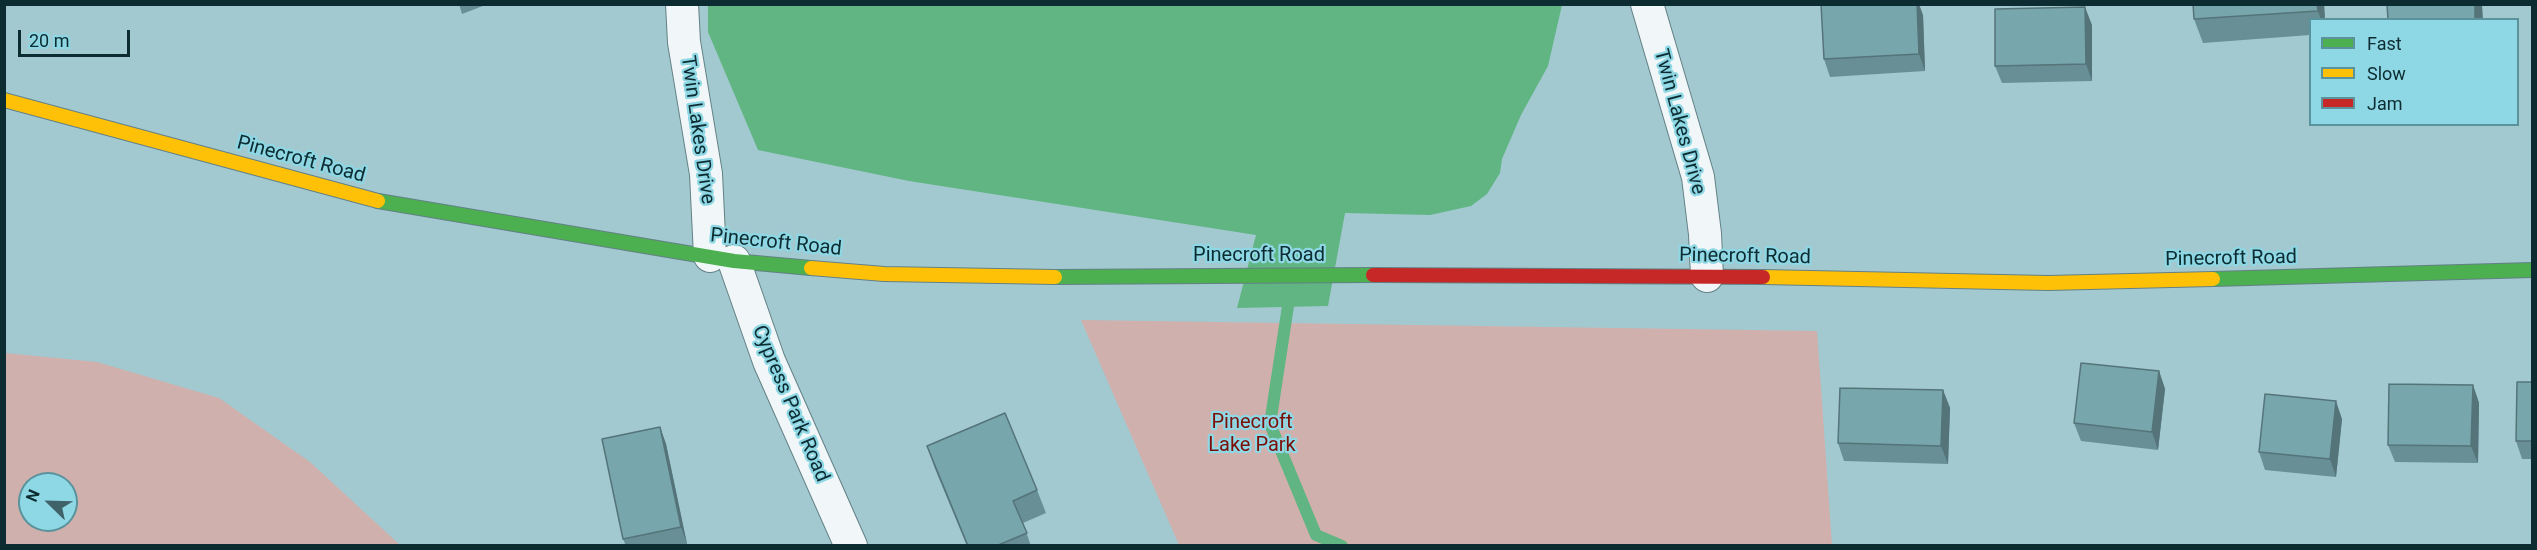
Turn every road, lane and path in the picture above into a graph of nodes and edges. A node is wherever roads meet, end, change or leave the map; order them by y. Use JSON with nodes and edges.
{"nodes":[{"id":1,"x":682,"y":4,"type":"edge"},
{"id":2,"x":1647,"y":4,"type":"edge"},
{"id":3,"x":4,"y":100,"type":"edge"},
{"id":4,"x":722,"y":258,"type":"junction"},
{"id":5,"x":2532,"y":270,"type":"edge"},
{"id":6,"x":1707,"y":276,"type":"junction"},
{"id":7,"x":851,"y":546,"type":"edge"}],
"edges":[{"from":1,"to":4,"type":"street","name":"Twin Lakes Drive"},
{"from":2,"to":6,"type":"street","name":"Twin Lakes Drive"},
{"from":3,"to":4,"type":"street","name":"Pinecroft Road"},
{"from":4,"to":6,"type":"street","name":"Pinecroft Road"},
{"from":4,"to":7,"type":"street","name":"Cypress Park Road"},
{"from":5,"to":6,"type":"street","name":"Pinecroft Road"}]}
